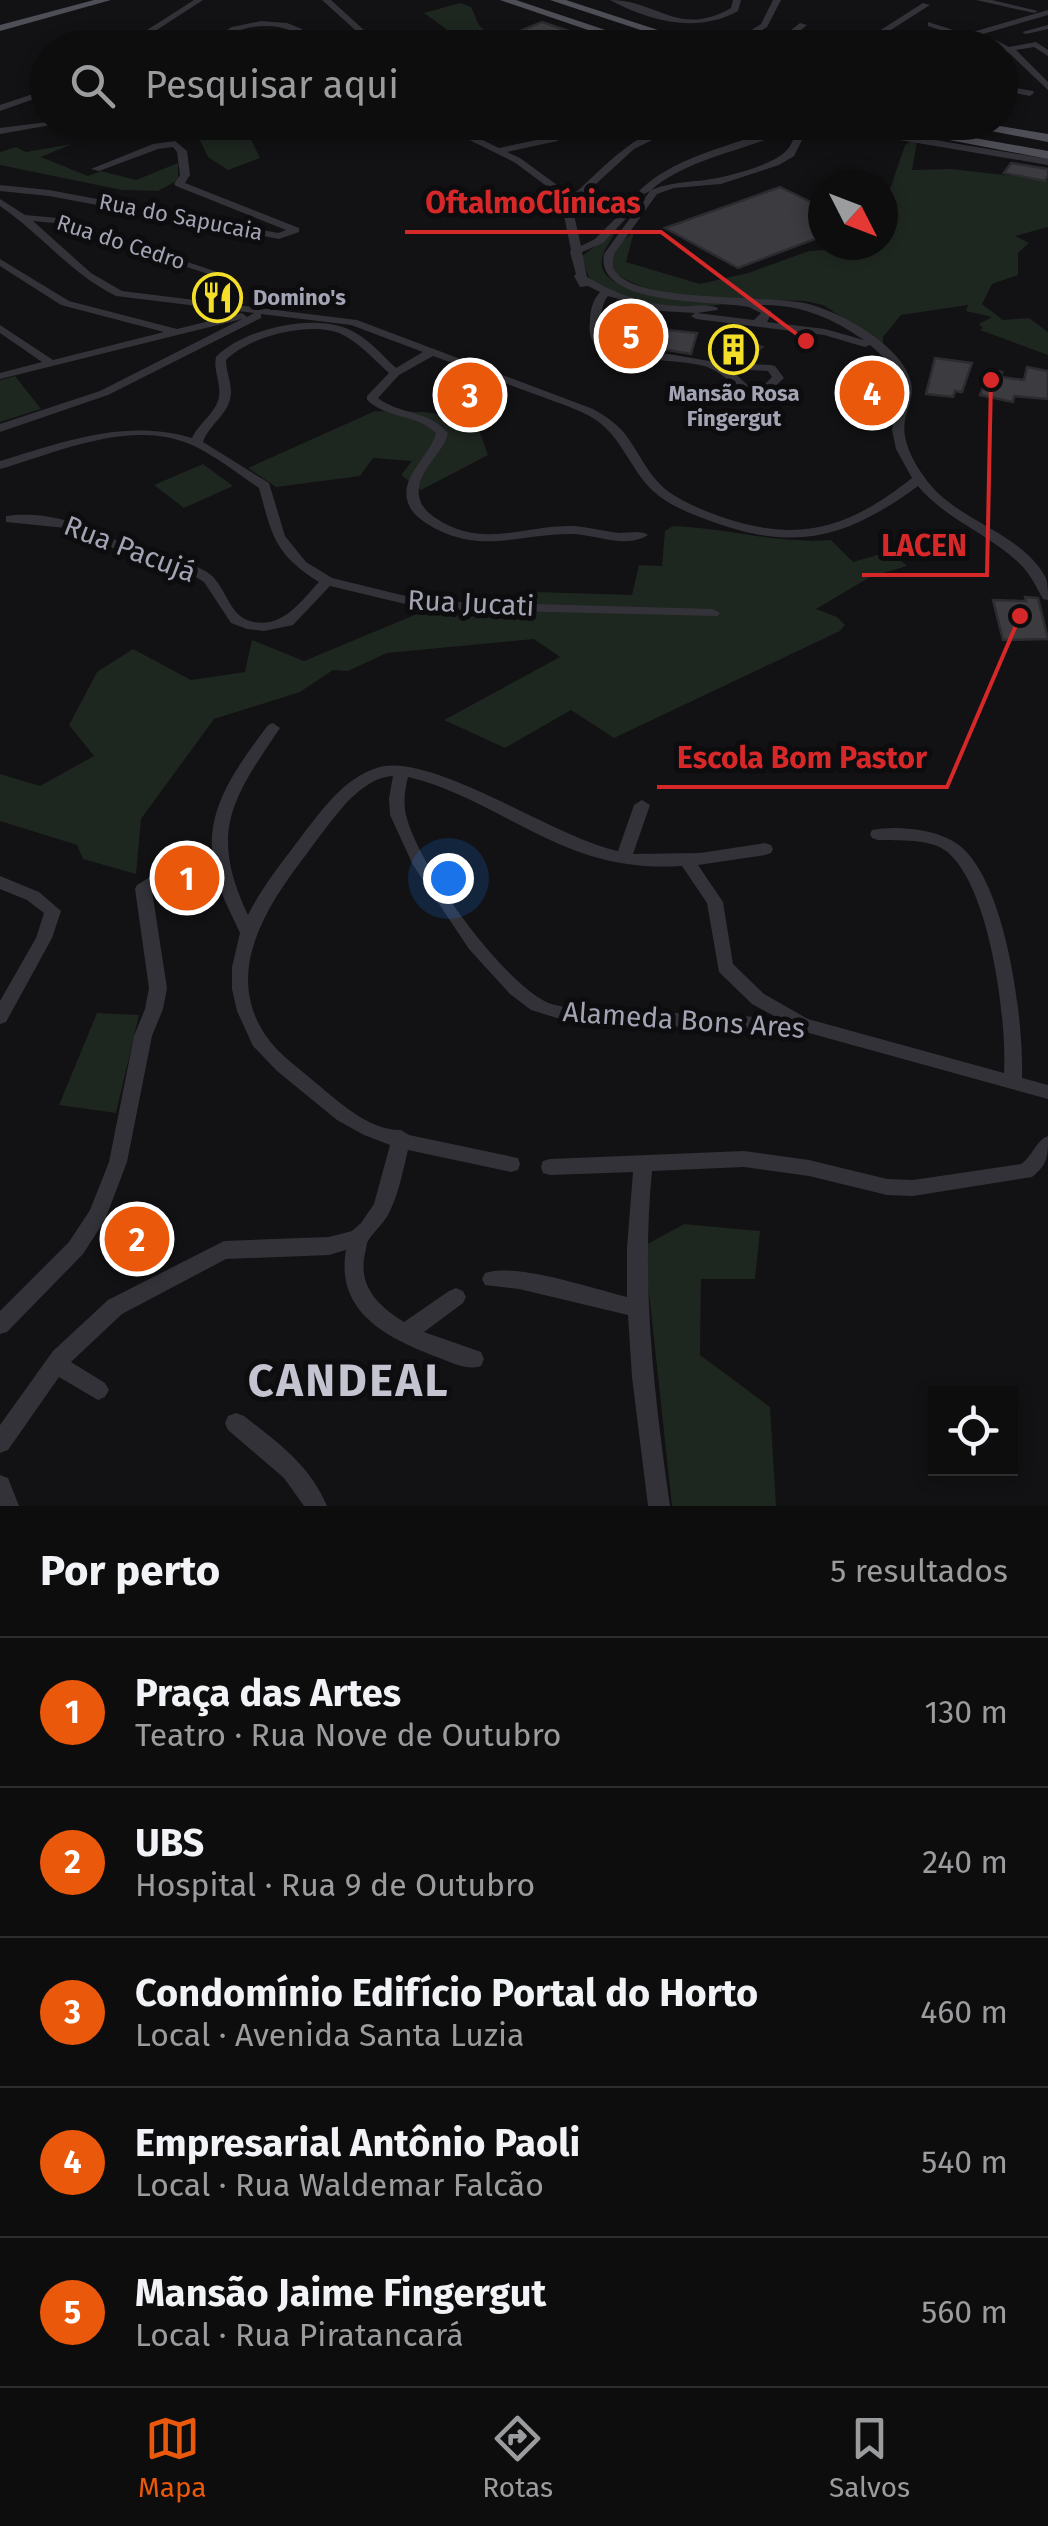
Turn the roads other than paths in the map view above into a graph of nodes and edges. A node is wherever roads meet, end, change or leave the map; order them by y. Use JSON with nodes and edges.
{"nodes":[{"id":1,"x":74,"y":0,"type":"edge"},
{"id":2,"x":199,"y":0,"type":"edge"},
{"id":3,"x":326,"y":0,"type":"edge"},
{"id":4,"x":505,"y":0,"type":"edge"},
{"id":5,"x":543,"y":0,"type":"edge"},
{"id":6,"x":555,"y":0,"type":"edge"},
{"id":7,"x":614,"y":0,"type":"edge"},
{"id":8,"x":737,"y":0,"type":"edge"},
{"id":9,"x":777,"y":0,"type":"edge"},
{"id":10,"x":980,"y":0,"type":"edge"},
{"id":11,"x":102,"y":1,"type":"edge"},
{"id":12,"x":917,"y":2,"type":"edge"},
{"id":13,"x":522,"y":3,"type":"edge"},
{"id":14,"x":594,"y":12,"type":"junction"},
{"id":15,"x":1046,"y":13,"type":"edge"},
{"id":16,"x":0,"y":18,"type":"edge"},
{"id":17,"x":672,"y":22,"type":"junction"},
{"id":18,"x":931,"y":24,"type":"dead end"},
{"id":19,"x":803,"y":25,"type":"dead end"},
{"id":20,"x":1048,"y":27,"type":"edge"},
{"id":21,"x":0,"y":28,"type":"edge"},
{"id":22,"x":152,"y":30,"type":"edge"},
{"id":23,"x":232,"y":30,"type":"edge"},
{"id":24,"x":297,"y":30,"type":"edge"},
{"id":25,"x":360,"y":30,"type":"edge"},
{"id":26,"x":601,"y":30,"type":"edge"},
{"id":27,"x":653,"y":30,"type":"edge"},
{"id":28,"x":684,"y":30,"type":"edge"},
{"id":29,"x":756,"y":30,"type":"edge"},
{"id":30,"x":796,"y":30,"type":"edge"},
{"id":31,"x":882,"y":30,"type":"edge"},
{"id":32,"x":954,"y":30,"type":"edge"},
{"id":33,"x":984,"y":30,"type":"edge"},
{"id":34,"x":1026,"y":32,"type":"dead end"},
{"id":35,"x":1018,"y":48,"type":"edge"},
{"id":36,"x":1048,"y":54,"type":"edge"},
{"id":37,"x":1018,"y":57,"type":"edge"},
{"id":38,"x":1047,"y":86,"type":"edge"},
{"id":39,"x":1018,"y":93,"type":"edge"},
{"id":40,"x":30,"y":97,"type":"edge"},
{"id":41,"x":0,"y":108,"type":"edge"},
{"id":42,"x":30,"y":127,"type":"edge"},
{"id":43,"x":0,"y":131,"type":"edge"},
{"id":44,"x":1018,"y":134,"type":"edge"},
{"id":45,"x":1048,"y":138,"type":"edge"},
{"id":46,"x":475,"y":140,"type":"edge"},
{"id":47,"x":549,"y":140,"type":"edge"},
{"id":48,"x":648,"y":140,"type":"edge"},
{"id":49,"x":765,"y":140,"type":"joint"},
{"id":50,"x":799,"y":140,"type":"edge"},
{"id":51,"x":920,"y":140,"type":"edge"},
{"id":52,"x":951,"y":140,"type":"edge"},
{"id":53,"x":960,"y":140,"type":"edge"},
{"id":54,"x":797,"y":145,"type":"junction"},
{"id":55,"x":499,"y":151,"type":"junction"},
{"id":56,"x":981,"y":151,"type":"junction"},
{"id":57,"x":1023,"y":151,"type":"junction"},
{"id":58,"x":742,"y":155,"type":"junction"},
{"id":59,"x":1048,"y":159,"type":"edge"},
{"id":60,"x":770,"y":165,"type":"junction"},
{"id":61,"x":96,"y":169,"type":"dead end"},
{"id":62,"x":0,"y":188,"type":"edge"},
{"id":63,"x":0,"y":202,"type":"edge"},
{"id":64,"x":570,"y":204,"type":"junction"},
{"id":65,"x":27,"y":218,"type":"junction"},
{"id":66,"x":574,"y":248,"type":"junction"},
{"id":67,"x":0,"y":262,"type":"edge"},
{"id":68,"x":215,"y":273,"type":"dead end"},
{"id":69,"x":608,"y":296,"type":"junction"},
{"id":70,"x":748,"y":302,"type":"junction"},
{"id":71,"x":239,"y":312,"type":"junction"},
{"id":72,"x":823,"y":312,"type":"junction"},
{"id":73,"x":258,"y":313,"type":"junction"},
{"id":74,"x":757,"y":323,"type":"junction"},
{"id":75,"x":0,"y":328,"type":"edge"},
{"id":76,"x":806,"y":330,"type":"junction"},
{"id":77,"x":177,"y":332,"type":"junction"},
{"id":78,"x":432,"y":352,"type":"junction"},
{"id":79,"x":892,"y":360,"type":"junction"},
{"id":80,"x":50,"y":363,"type":"junction"},
{"id":81,"x":716,"y":365,"type":"junction"},
{"id":82,"x":395,"y":374,"type":"junction"},
{"id":83,"x":0,"y":376,"type":"edge"},
{"id":84,"x":202,"y":427,"type":"junction"},
{"id":85,"x":0,"y":428,"type":"edge"},
{"id":86,"x":178,"y":436,"type":"junction"},
{"id":87,"x":198,"y":442,"type":"junction"},
{"id":88,"x":0,"y":465,"type":"edge"},
{"id":89,"x":911,"y":465,"type":"junction"},
{"id":90,"x":919,"y":478,"type":"junction"},
{"id":91,"x":905,"y":488,"type":"junction"},
{"id":92,"x":949,"y":508,"type":"junction"},
{"id":93,"x":11,"y":519,"type":"dead end"},
{"id":94,"x":642,"y":534,"type":"dead end"},
{"id":95,"x":327,"y":581,"type":"junction"},
{"id":96,"x":1046,"y":587,"type":"edge"},
{"id":97,"x":713,"y":613,"type":"dead end"},
{"id":98,"x":273,"y":728,"type":"dead end"},
{"id":99,"x":402,"y":769,"type":"junction"},
{"id":100,"x":642,"y":805,"type":"dead end"},
{"id":101,"x":878,"y":834,"type":"dead end"},
{"id":102,"x":765,"y":849,"type":"dead end"},
{"id":103,"x":624,"y":858,"type":"junction"},
{"id":104,"x":688,"y":862,"type":"junction"},
{"id":105,"x":218,"y":863,"type":"junction"},
{"id":106,"x":0,"y":882,"type":"edge"},
{"id":107,"x":246,"y":930,"type":"junction"},
{"id":108,"x":0,"y":1018,"type":"edge"},
{"id":109,"x":809,"y":1026,"type":"junction"},
{"id":110,"x":1012,"y":1082,"type":"junction"},
{"id":111,"x":1048,"y":1092,"type":"edge"},
{"id":112,"x":401,"y":1138,"type":"junction"},
{"id":113,"x":1048,"y":1144,"type":"edge"},
{"id":114,"x":643,"y":1162,"type":"junction"},
{"id":115,"x":510,"y":1164,"type":"dead end"},
{"id":116,"x":550,"y":1167,"type":"dead end"},
{"id":117,"x":1042,"y":1167,"type":"edge"},
{"id":118,"x":358,"y":1238,"type":"junction"},
{"id":119,"x":492,"y":1279,"type":"dead end"},
{"id":120,"x":456,"y":1296,"type":"dead end"},
{"id":121,"x":636,"y":1308,"type":"junction"},
{"id":122,"x":0,"y":1324,"type":"edge"},
{"id":123,"x":404,"y":1331,"type":"junction"},
{"id":124,"x":474,"y":1360,"type":"dead end"},
{"id":125,"x":56,"y":1364,"type":"junction"},
{"id":126,"x":98,"y":1390,"type":"dead end"},
{"id":127,"x":236,"y":1423,"type":"dead end"},
{"id":128,"x":0,"y":1443,"type":"edge"},
{"id":129,"x":0,"y":1486,"type":"edge"},
{"id":130,"x":8,"y":1506,"type":"edge"},
{"id":131,"x":316,"y":1506,"type":"edge"},
{"id":132,"x":659,"y":1506,"type":"edge"}],
"edges":[{"from":1,"to":16,"type":"main road"},
{"from":2,"to":22,"type":"street"},
{"from":3,"to":25,"type":"street"},
{"from":4,"to":13,"type":"main road"},
{"from":5,"to":14,"type":"main road"},
{"from":6,"to":14,"type":"main road"},
{"from":7,"to":17,"type":"street"},
{"from":8,"to":17,"type":"street"},
{"from":9,"to":29,"type":"street"},
{"from":10,"to":15,"type":"street"},
{"from":11,"to":21,"type":"main road"},
{"from":12,"to":31,"type":"street"},
{"from":13,"to":26,"type":"main road"},
{"from":14,"to":17,"type":"main road"},
{"from":14,"to":27,"type":"main road"},
{"from":15,"to":33,"type":"street"},
{"from":17,"to":28,"type":"main road"},
{"from":18,"to":32,"type":"street"},
{"from":19,"to":30,"type":"street"},
{"from":20,"to":34,"type":"street"},
{"from":23,"to":24,"type":"street"},
{"from":35,"to":36,"type":"street"},
{"from":37,"to":38,"type":"street"},
{"from":38,"to":39,"type":"street"},
{"from":40,"to":41,"type":"street"},
{"from":42,"to":43,"type":"street"},
{"from":44,"to":45,"type":"main road"},
{"from":46,"to":55,"type":"street"},
{"from":47,"to":55,"type":"street"},
{"from":48,"to":64,"type":"street"},
{"from":49,"to":54,"type":"street"},
{"from":49,"to":58,"type":"street"},
{"from":50,"to":54,"type":"street"},
{"from":51,"to":56,"type":"street"},
{"from":52,"to":56,"type":"main road"},
{"from":53,"to":57,"type":"main road"},
{"from":54,"to":60,"type":"street"},
{"from":55,"to":64,"type":"street"},
{"from":56,"to":57,"type":"main road"},
{"from":56,"to":59,"type":"street"},
{"from":57,"to":59,"type":"main road"},
{"from":58,"to":60,"type":"street"},
{"from":58,"to":66,"type":"street"},
{"from":60,"to":70,"type":"street"},
{"from":61,"to":62,"type":"street","name":"Rua do Sapucaia"},
{"from":63,"to":65,"type":"street"},
{"from":64,"to":66,"type":"street"},
{"from":65,"to":68,"type":"street","name":"Rua do Cedro"},
{"from":65,"to":71,"type":"street"},
{"from":66,"to":69,"type":"street"},
{"from":67,"to":77,"type":"street"},
{"from":69,"to":70,"type":"street"},
{"from":69,"to":74,"type":"street"},
{"from":69,"to":81,"type":"street"},
{"from":70,"to":72,"type":"street"},
{"from":70,"to":74,"type":"street"},
{"from":71,"to":73,"type":"street"},
{"from":71,"to":77,"type":"street"},
{"from":72,"to":76,"type":"street"},
{"from":72,"to":79,"type":"street"},
{"from":73,"to":78,"type":"street"},
{"from":73,"to":85,"type":"street"},
{"from":74,"to":76,"type":"street"},
{"from":75,"to":80,"type":"street"},
{"from":76,"to":79,"type":"street"},
{"from":77,"to":80,"type":"street"},
{"from":78,"to":82,"type":"street"},
{"from":78,"to":91,"type":"street"},
{"from":79,"to":89,"type":"street"},
{"from":80,"to":83,"type":"street"},
{"from":81,"to":81,"type":"street"},
{"from":82,"to":84,"type":"street"},
{"from":82,"to":94,"type":"street"},
{"from":84,"to":86,"type":"street"},
{"from":84,"to":87,"type":"street"},
{"from":86,"to":87,"type":"street","name":"Rua Jucati"},
{"from":86,"to":88,"type":"street"},
{"from":87,"to":95,"type":"street","name":"Rua Jucati"},
{"from":89,"to":90,"type":"street"},
{"from":89,"to":91,"type":"street"},
{"from":90,"to":91,"type":"street"},
{"from":90,"to":92,"type":"street"},
{"from":91,"to":92,"type":"street"},
{"from":92,"to":96,"type":"street"},
{"from":93,"to":95,"type":"street","name":"Rua Pacujá"},
{"from":95,"to":97,"type":"street","name":"Rua Jucati"},
{"from":98,"to":105,"type":"street"},
{"from":99,"to":103,"type":"street"},
{"from":99,"to":107,"type":"street"},
{"from":99,"to":109,"type":"street","name":"Alameda Bons Ares"},
{"from":100,"to":103,"type":"street"},
{"from":101,"to":110,"type":"street"},
{"from":102,"to":104,"type":"street"},
{"from":103,"to":104,"type":"street"},
{"from":104,"to":109,"type":"street"},
{"from":105,"to":107,"type":"street"},
{"from":105,"to":122,"type":"street"},
{"from":106,"to":108,"type":"street"},
{"from":107,"to":112,"type":"street"},
{"from":109,"to":110,"type":"street","name":"Alameda Bons Ares"},
{"from":110,"to":111,"type":"street","name":"Alameda Bons Ares"},
{"from":112,"to":115,"type":"street"},
{"from":112,"to":118,"type":"street"},
{"from":113,"to":117,"type":"street"},
{"from":114,"to":116,"type":"street"},
{"from":114,"to":117,"type":"street"},
{"from":114,"to":121,"type":"street"},
{"from":118,"to":123,"type":"street"},
{"from":118,"to":125,"type":"street"},
{"from":119,"to":121,"type":"street"},
{"from":120,"to":123,"type":"street"},
{"from":121,"to":132,"type":"street"},
{"from":123,"to":124,"type":"street"},
{"from":125,"to":126,"type":"street"},
{"from":125,"to":128,"type":"street"},
{"from":127,"to":131,"type":"street"},
{"from":129,"to":130,"type":"street"}]}
